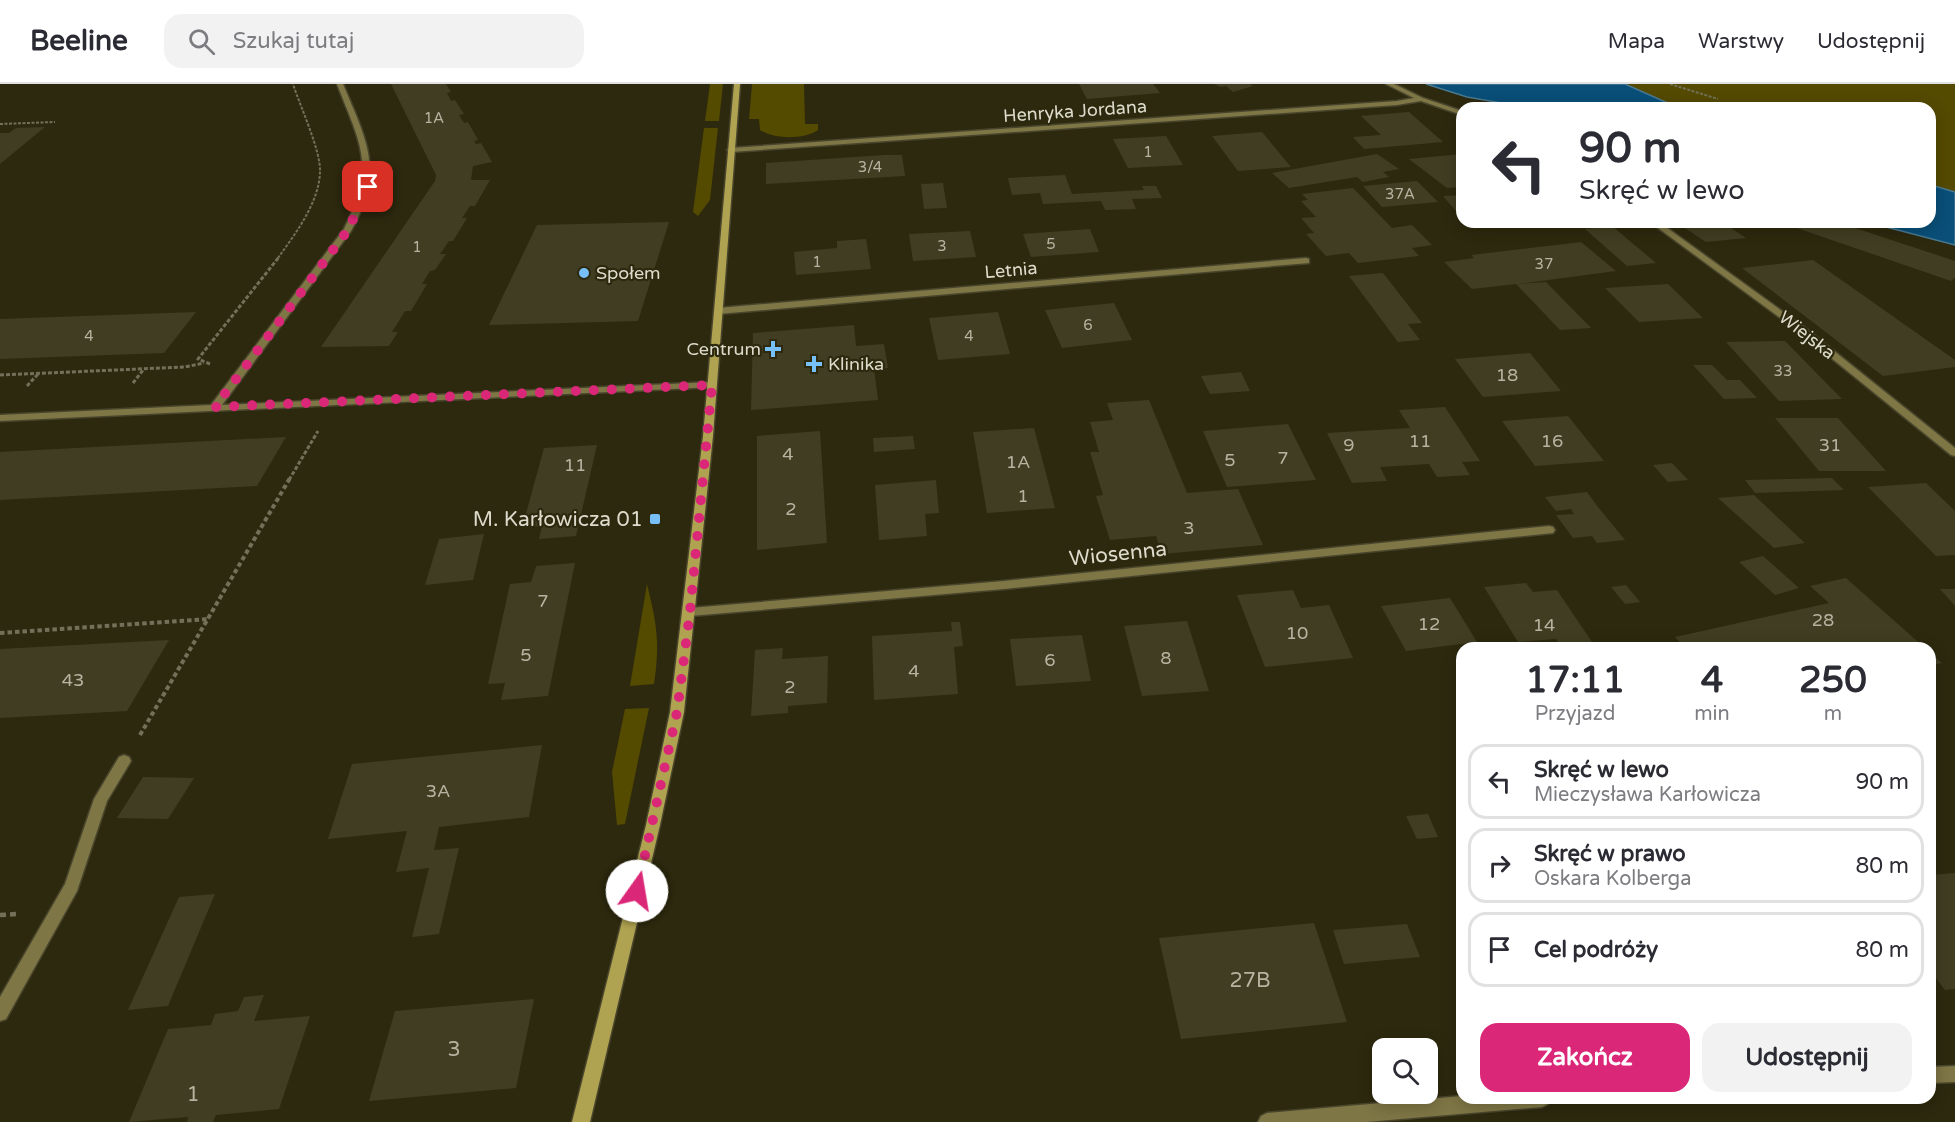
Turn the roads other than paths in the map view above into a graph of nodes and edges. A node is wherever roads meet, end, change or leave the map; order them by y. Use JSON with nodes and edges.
{"nodes":[{"id":1,"x":340,"y":84,"type":"edge"},
{"id":2,"x":737,"y":84,"type":"edge"},
{"id":3,"x":1389,"y":84,"type":"edge"},
{"id":4,"x":1421,"y":99,"type":"junction"},
{"id":5,"x":1456,"y":111,"type":"edge"},
{"id":6,"x":731,"y":150,"type":"junction"},
{"id":7,"x":1662,"y":228,"type":"edge"},
{"id":8,"x":1306,"y":261,"type":"dead end"},
{"id":9,"x":718,"y":311,"type":"junction"},
{"id":10,"x":712,"y":385,"type":"junction"},
{"id":11,"x":215,"y":407,"type":"junction"},
{"id":12,"x":0,"y":418,"type":"edge"},
{"id":13,"x":1955,"y":453,"type":"edge"},
{"id":14,"x":1549,"y":530,"type":"dead end"},
{"id":15,"x":690,"y":612,"type":"junction"},
{"id":16,"x":124,"y":761,"type":"road end"},
{"id":17,"x":0,"y":1012,"type":"edge"},
{"id":18,"x":1955,"y":1074,"type":"edge"},
{"id":19,"x":1936,"y":1075,"type":"edge"},
{"id":20,"x":1473,"y":1104,"type":"edge"},
{"id":21,"x":580,"y":1122,"type":"edge"},
{"id":22,"x":1267,"y":1122,"type":"edge"}],
"edges":[{"from":1,"to":11,"type":"street"},
{"from":2,"to":6,"type":"street"},
{"from":3,"to":4,"type":"street"},
{"from":4,"to":5,"type":"street"},
{"from":4,"to":6,"type":"street","name":"Henryka Jordana"},
{"from":6,"to":9,"type":"street"},
{"from":7,"to":13,"type":"street","name":"Wiejska"},
{"from":8,"to":9,"type":"street","name":"Letnia"},
{"from":9,"to":10,"type":"street"},
{"from":10,"to":11,"type":"street"},
{"from":10,"to":15,"type":"street"},
{"from":11,"to":12,"type":"street"},
{"from":14,"to":15,"type":"street","name":"Wiosenna"},
{"from":15,"to":21,"type":"street"},
{"from":16,"to":17,"type":"street"},
{"from":18,"to":19,"type":"street"},
{"from":20,"to":22,"type":"street"}]}
